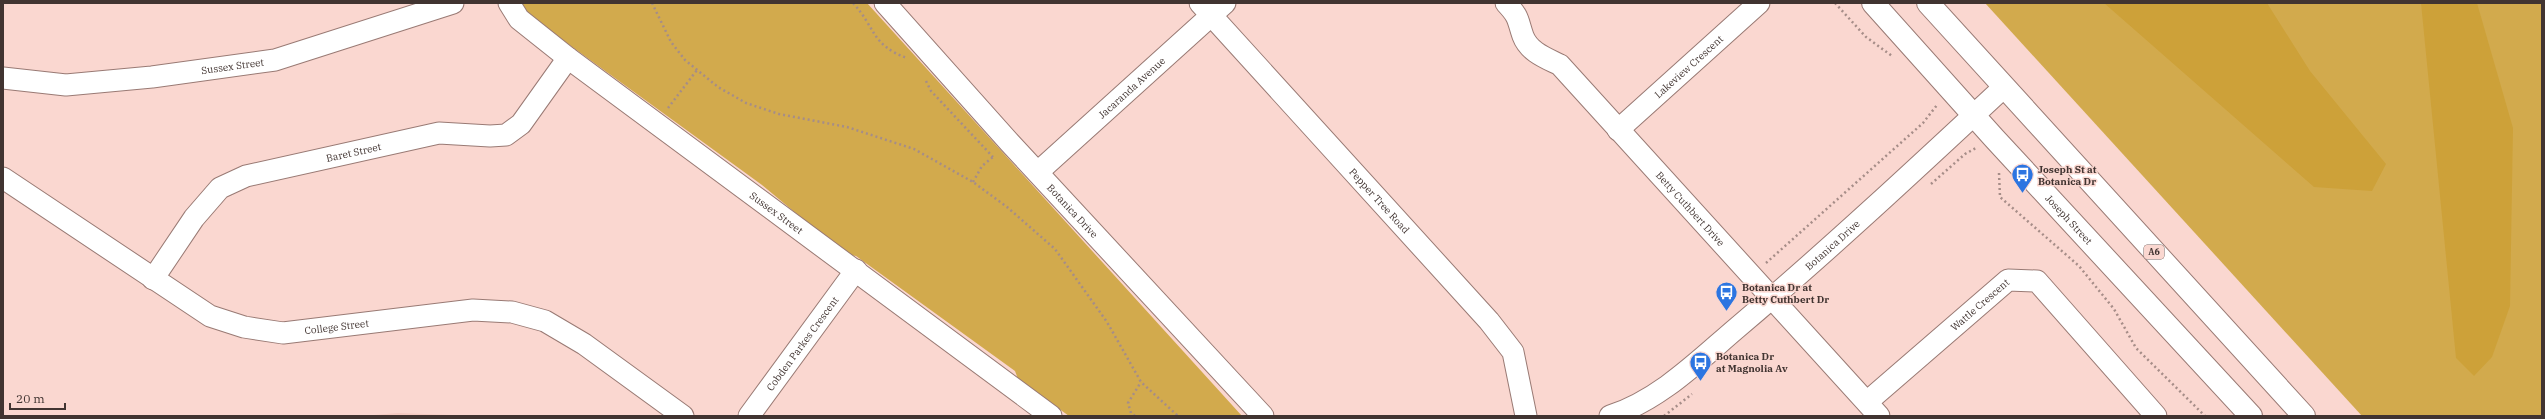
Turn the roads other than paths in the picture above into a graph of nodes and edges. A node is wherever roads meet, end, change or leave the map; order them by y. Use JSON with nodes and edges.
{"nodes":[{"id":1,"x":454,"y":3,"type":"edge"},
{"id":2,"x":509,"y":3,"type":"edge"},
{"id":3,"x":884,"y":3,"type":"edge"},
{"id":4,"x":1506,"y":3,"type":"edge"},
{"id":5,"x":1758,"y":3,"type":"edge"},
{"id":6,"x":1873,"y":3,"type":"edge"},
{"id":7,"x":1928,"y":3,"type":"edge"},
{"id":8,"x":1212,"y":7,"type":"edge"},
{"id":9,"x":568,"y":58,"type":"junction"},
{"id":10,"x":3,"y":78,"type":"edge"},
{"id":11,"x":2004,"y":87,"type":"junction"},
{"id":12,"x":1974,"y":116,"type":"junction"},
{"id":13,"x":1618,"y":130,"type":"junction"},
{"id":14,"x":1038,"y":172,"type":"junction"},
{"id":15,"x":3,"y":178,"type":"edge"},
{"id":16,"x":856,"y":270,"type":"junction"},
{"id":17,"x":153,"y":279,"type":"junction"},
{"id":18,"x":1772,"y":298,"type":"junction"},
{"id":19,"x":1873,"y":409,"type":"edge"},
{"id":20,"x":1045,"y":414,"type":"edge"},
{"id":21,"x":1618,"y":415,"type":"edge"},
{"id":22,"x":683,"y":416,"type":"edge"},
{"id":23,"x":749,"y":416,"type":"edge"},
{"id":24,"x":1263,"y":416,"type":"edge"},
{"id":25,"x":1526,"y":416,"type":"edge"},
{"id":26,"x":2156,"y":416,"type":"edge"},
{"id":27,"x":2252,"y":416,"type":"edge"},
{"id":28,"x":2304,"y":416,"type":"edge"}],
"edges":[{"from":1,"to":10,"type":"street","name":"Sussex Street"},
{"from":2,"to":9,"type":"street","name":"Sussex Street"},
{"from":3,"to":14,"type":"street","name":"Botanica Drive"},
{"from":4,"to":13,"type":"street","name":"Betty Cuthbert Drive"},
{"from":5,"to":13,"type":"street","name":"Lakeview Crescent"},
{"from":6,"to":12,"type":"highway","name":"Joseph Street"},
{"from":7,"to":11,"type":"highway","number":"A6"},
{"from":8,"to":14,"type":"street","name":"Jacaranda Avenue"},
{"from":8,"to":25,"type":"street","name":"Pepper Tree Road"},
{"from":9,"to":16,"type":"street","name":"Sussex Street"},
{"from":9,"to":17,"type":"street","name":"Baret Street"},
{"from":11,"to":12,"type":"street","name":"Botanica Drive"},
{"from":11,"to":28,"type":"highway","number":"A6"},
{"from":12,"to":18,"type":"street","name":"Botanica Drive"},
{"from":12,"to":27,"type":"highway","name":"Joseph Street"},
{"from":13,"to":18,"type":"street","name":"Betty Cuthbert Drive"},
{"from":14,"to":24,"type":"street","name":"Botanica Drive"},
{"from":15,"to":17,"type":"street","name":"College Street"},
{"from":16,"to":20,"type":"street","name":"Sussex Street"},
{"from":16,"to":23,"type":"street","name":"Cobden Parkes Crescent"},
{"from":17,"to":22,"type":"street","name":"College Street"},
{"from":18,"to":19,"type":"street","name":"Betty Cuthbert Drive"},
{"from":18,"to":21,"type":"street","name":"Botanica Drive"},
{"from":19,"to":26,"type":"street","name":"Wattle Crescent"}]}
